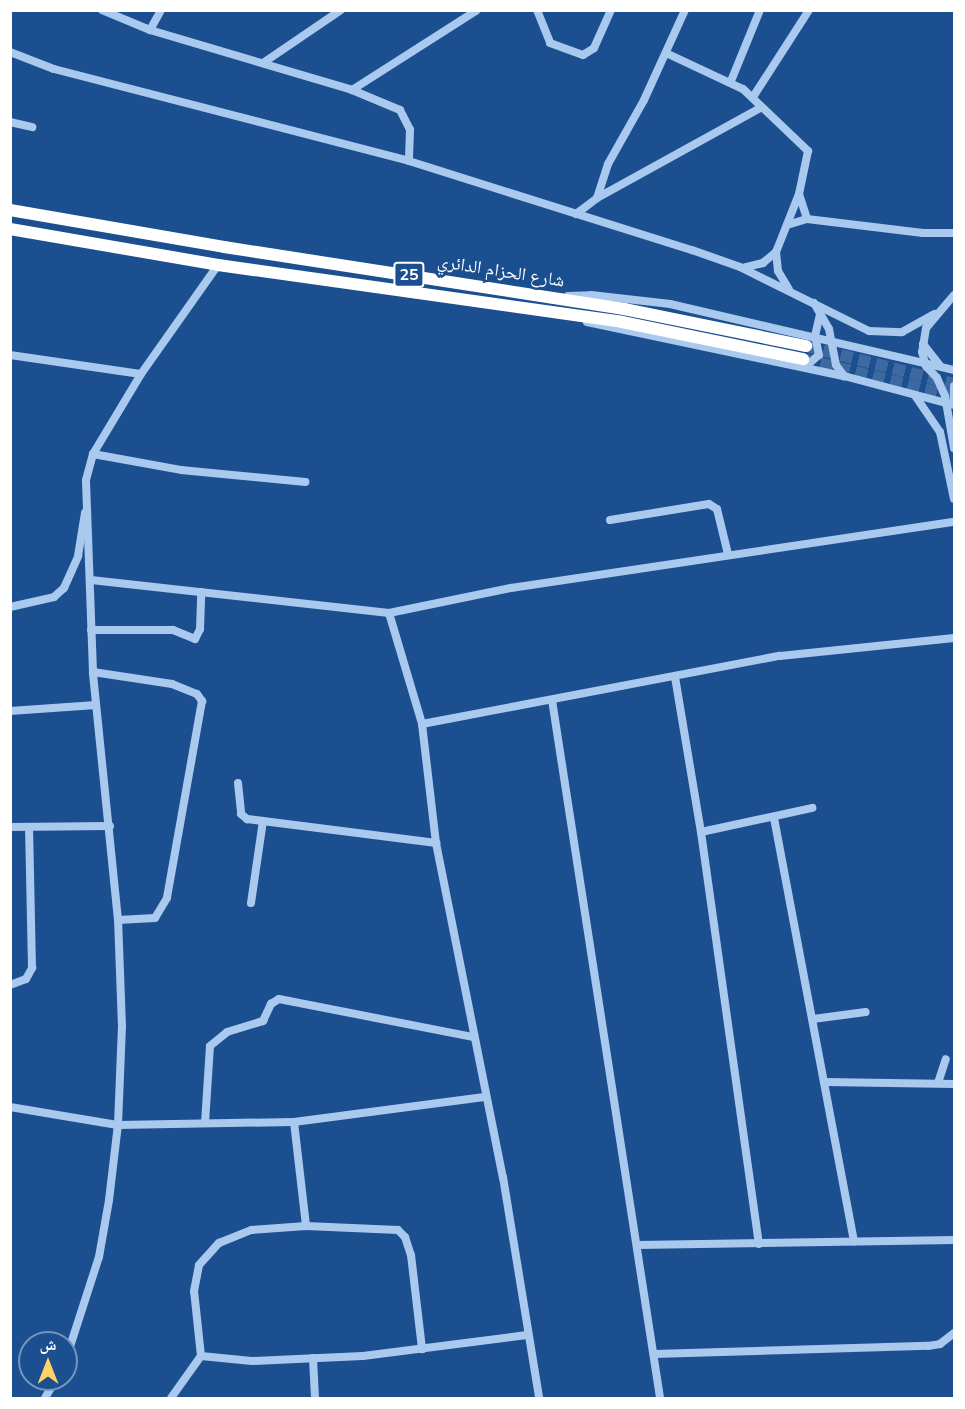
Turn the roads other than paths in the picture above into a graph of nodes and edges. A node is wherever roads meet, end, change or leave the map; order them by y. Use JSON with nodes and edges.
{"nodes":[{"id":1,"x":102,"y":10,"type":"edge"},
{"id":2,"x":161,"y":10,"type":"edge"},
{"id":3,"x":341,"y":10,"type":"edge"},
{"id":4,"x":477,"y":10,"type":"edge"},
{"id":5,"x":537,"y":10,"type":"edge"},
{"id":6,"x":611,"y":10,"type":"edge"},
{"id":7,"x":685,"y":10,"type":"edge"},
{"id":8,"x":760,"y":10,"type":"edge"},
{"id":9,"x":809,"y":10,"type":"edge"},
{"id":10,"x":150,"y":30,"type":"junction"},
{"id":11,"x":10,"y":52,"type":"edge"},
{"id":12,"x":666,"y":53,"type":"junction"},
{"id":13,"x":263,"y":63,"type":"junction"},
{"id":14,"x":730,"y":81,"type":"junction"},
{"id":15,"x":352,"y":90,"type":"junction"},
{"id":16,"x":753,"y":97,"type":"junction"},
{"id":17,"x":762,"y":107,"type":"junction"},
{"id":18,"x":10,"y":122,"type":"edge"},
{"id":19,"x":32,"y":127,"type":"dead end"},
{"id":20,"x":410,"y":161,"type":"junction"},
{"id":21,"x":799,"y":194,"type":"junction"},
{"id":22,"x":597,"y":198,"type":"junction"},
{"id":23,"x":10,"y":210,"type":"edge"},
{"id":24,"x":576,"y":214,"type":"junction"},
{"id":25,"x":807,"y":219,"type":"junction"},
{"id":26,"x":788,"y":225,"type":"junction"},
{"id":27,"x":10,"y":229,"type":"edge"},
{"id":28,"x":954,"y":233,"type":"edge"},
{"id":29,"x":776,"y":252,"type":"junction"},
{"id":30,"x":218,"y":265,"type":"junction"},
{"id":31,"x":741,"y":267,"type":"junction"},
{"id":32,"x":791,"y":292,"type":"junction"},
{"id":33,"x":954,"y":295,"type":"edge"},
{"id":34,"x":556,"y":298,"type":"junction"},
{"id":35,"x":814,"y":303,"type":"junction"},
{"id":36,"x":820,"y":314,"type":"junction"},
{"id":37,"x":934,"y":314,"type":"junction"},
{"id":38,"x":815,"y":336,"type":"junction"},
{"id":39,"x":832,"y":340,"type":"junction"},
{"id":40,"x":923,"y":343,"type":"junction"},
{"id":41,"x":806,"y":346,"type":"tunnel mouth"},
{"id":42,"x":10,"y":355,"type":"edge"},
{"id":43,"x":924,"y":362,"type":"junction"},
{"id":44,"x":803,"y":363,"type":"junction"},
{"id":45,"x":940,"y":366,"type":"junction"},
{"id":46,"x":954,"y":370,"type":"edge"},
{"id":47,"x":141,"y":374,"type":"junction"},
{"id":48,"x":844,"y":376,"type":"junction"},
{"id":49,"x":954,"y":386,"type":"edge"},
{"id":50,"x":915,"y":396,"type":"junction"},
{"id":51,"x":954,"y":399,"type":"edge"},
{"id":52,"x":950,"y":404,"type":"edge"},
{"id":53,"x":954,"y":448,"type":"edge"},
{"id":54,"x":93,"y":454,"type":"junction"},
{"id":55,"x":305,"y":482,"type":"dead end"},
{"id":56,"x":954,"y":499,"type":"edge"},
{"id":57,"x":86,"y":511,"type":"junction"},
{"id":58,"x":610,"y":520,"type":"dead end"},
{"id":59,"x":954,"y":522,"type":"edge"},
{"id":60,"x":728,"y":554,"type":"junction"},
{"id":61,"x":91,"y":580,"type":"junction"},
{"id":62,"x":201,"y":592,"type":"junction"},
{"id":63,"x":10,"y":607,"type":"edge"},
{"id":64,"x":389,"y":613,"type":"junction"},
{"id":65,"x":91,"y":630,"type":"junction"},
{"id":66,"x":954,"y":638,"type":"edge"},
{"id":67,"x":93,"y":672,"type":"junction"},
{"id":68,"x":675,"y":677,"type":"junction"},
{"id":69,"x":552,"y":700,"type":"junction"},
{"id":70,"x":96,"y":705,"type":"junction"},
{"id":71,"x":10,"y":711,"type":"edge"},
{"id":72,"x":422,"y":724,"type":"junction"},
{"id":73,"x":238,"y":783,"type":"dead end"},
{"id":74,"x":812,"y":808,"type":"dead end"},
{"id":75,"x":774,"y":818,"type":"junction"},
{"id":76,"x":263,"y":821,"type":"junction"},
{"id":77,"x":110,"y":826,"type":"junction"},
{"id":78,"x":10,"y":827,"type":"edge"},
{"id":79,"x":29,"y":827,"type":"junction"},
{"id":80,"x":701,"y":832,"type":"junction"},
{"id":81,"x":436,"y":843,"type":"junction"},
{"id":82,"x":251,"y":903,"type":"dead end"},
{"id":83,"x":118,"y":920,"type":"junction"},
{"id":84,"x":10,"y":985,"type":"edge"},
{"id":85,"x":866,"y":1012,"type":"dead end"},
{"id":86,"x":813,"y":1019,"type":"junction"},
{"id":87,"x":472,"y":1037,"type":"junction"},
{"id":88,"x":946,"y":1059,"type":"dead end"},
{"id":89,"x":824,"y":1082,"type":"junction"},
{"id":90,"x":938,"y":1083,"type":"junction"},
{"id":91,"x":954,"y":1084,"type":"edge"},
{"id":92,"x":484,"y":1097,"type":"junction"},
{"id":93,"x":10,"y":1107,"type":"edge"},
{"id":94,"x":294,"y":1122,"type":"junction"},
{"id":95,"x":205,"y":1123,"type":"junction"},
{"id":96,"x":118,"y":1125,"type":"junction"},
{"id":97,"x":306,"y":1226,"type":"junction"},
{"id":98,"x":954,"y":1240,"type":"edge"},
{"id":99,"x":854,"y":1242,"type":"junction"},
{"id":100,"x":759,"y":1244,"type":"junction"},
{"id":101,"x":638,"y":1245,"type":"junction"},
{"id":102,"x":75,"y":1331,"type":"edge"},
{"id":103,"x":954,"y":1333,"type":"edge"},
{"id":104,"x":527,"y":1335,"type":"junction"},
{"id":105,"x":422,"y":1348,"type":"junction"},
{"id":106,"x":654,"y":1354,"type":"junction"},
{"id":107,"x":201,"y":1356,"type":"junction"},
{"id":108,"x":313,"y":1358,"type":"junction"},
{"id":109,"x":171,"y":1398,"type":"edge"},
{"id":110,"x":315,"y":1398,"type":"edge"},
{"id":111,"x":539,"y":1398,"type":"edge"},
{"id":112,"x":660,"y":1398,"type":"edge"}],
"edges":[{"from":1,"to":10,"type":"street"},
{"from":2,"to":10,"type":"street"},
{"from":3,"to":13,"type":"street"},
{"from":4,"to":15,"type":"street"},
{"from":5,"to":6,"type":"street"},
{"from":7,"to":12,"type":"street"},
{"from":8,"to":14,"type":"street"},
{"from":9,"to":16,"type":"street"},
{"from":10,"to":13,"type":"street"},
{"from":11,"to":20,"type":"street"},
{"from":12,"to":14,"type":"street"},
{"from":12,"to":22,"type":"street"},
{"from":13,"to":15,"type":"street"},
{"from":14,"to":16,"type":"street"},
{"from":15,"to":20,"type":"street"},
{"from":16,"to":17,"type":"street"},
{"from":17,"to":21,"type":"street"},
{"from":17,"to":22,"type":"street"},
{"from":18,"to":19,"type":"street"},
{"from":20,"to":24,"type":"street"},
{"from":21,"to":25,"type":"street"},
{"from":21,"to":26,"type":"street"},
{"from":22,"to":24,"type":"street"},
{"from":23,"to":34,"type":"highway","name":"شارع الحزام الدائري","number":"25"},
{"from":24,"to":31,"type":"street"},
{"from":25,"to":26,"type":"street"},
{"from":25,"to":28,"type":"street"},
{"from":26,"to":29,"type":"street"},
{"from":27,"to":30,"type":"highway","name":"شارع الحزام الدائري","number":"25"},
{"from":29,"to":31,"type":"street"},
{"from":29,"to":32,"type":"street"},
{"from":30,"to":44,"type":"highway","name":"شارع الحزام الدائري","number":"25"},
{"from":30,"to":47,"type":"street"},
{"from":31,"to":32,"type":"street"},
{"from":32,"to":35,"type":"street"},
{"from":33,"to":37,"type":"street"},
{"from":34,"to":38,"type":"street"},
{"from":34,"to":41,"type":"highway","name":"شارع الحزام الدائري","number":"25"},
{"from":35,"to":36,"type":"street"},
{"from":35,"to":37,"type":"street"},
{"from":36,"to":38,"type":"street"},
{"from":36,"to":39,"type":"street"},
{"from":37,"to":40,"type":"street"},
{"from":38,"to":39,"type":"street"},
{"from":38,"to":44,"type":"street"},
{"from":39,"to":43,"type":"street"},
{"from":39,"to":48,"type":"street"},
{"from":40,"to":43,"type":"street"},
{"from":40,"to":45,"type":"street"},
{"from":42,"to":47,"type":"street"},
{"from":43,"to":45,"type":"street"},
{"from":43,"to":52,"type":"street"},
{"from":44,"to":48,"type":"street"},
{"from":45,"to":46,"type":"street"},
{"from":47,"to":54,"type":"street"},
{"from":48,"to":50,"type":"street"},
{"from":49,"to":51,"type":"street"},
{"from":50,"to":52,"type":"street"},
{"from":50,"to":56,"type":"street"},
{"from":52,"to":53,"type":"street"},
{"from":54,"to":55,"type":"street"},
{"from":54,"to":57,"type":"street"},
{"from":57,"to":61,"type":"street"},
{"from":57,"to":63,"type":"street"},
{"from":58,"to":60,"type":"street"},
{"from":59,"to":60,"type":"street"},
{"from":60,"to":64,"type":"street"},
{"from":61,"to":62,"type":"street"},
{"from":61,"to":65,"type":"street"},
{"from":62,"to":64,"type":"street"},
{"from":62,"to":65,"type":"street"},
{"from":64,"to":72,"type":"street"},
{"from":65,"to":67,"type":"street"},
{"from":66,"to":68,"type":"street"},
{"from":67,"to":70,"type":"street"},
{"from":67,"to":83,"type":"street"},
{"from":68,"to":69,"type":"street"},
{"from":68,"to":80,"type":"street"},
{"from":69,"to":72,"type":"street"},
{"from":69,"to":101,"type":"street"},
{"from":70,"to":71,"type":"street"},
{"from":70,"to":77,"type":"street"},
{"from":72,"to":81,"type":"street"},
{"from":73,"to":76,"type":"street"},
{"from":74,"to":75,"type":"street"},
{"from":75,"to":80,"type":"street"},
{"from":75,"to":86,"type":"street"},
{"from":76,"to":81,"type":"street"},
{"from":76,"to":82,"type":"street"},
{"from":77,"to":79,"type":"street"},
{"from":77,"to":83,"type":"street"},
{"from":78,"to":79,"type":"street"},
{"from":79,"to":84,"type":"street"},
{"from":80,"to":100,"type":"street"},
{"from":81,"to":87,"type":"street"},
{"from":83,"to":96,"type":"street"},
{"from":85,"to":86,"type":"street"},
{"from":86,"to":89,"type":"street"},
{"from":87,"to":92,"type":"street"},
{"from":87,"to":95,"type":"street"},
{"from":88,"to":90,"type":"street"},
{"from":89,"to":90,"type":"street"},
{"from":89,"to":99,"type":"street"},
{"from":90,"to":91,"type":"street"},
{"from":92,"to":94,"type":"street"},
{"from":92,"to":104,"type":"street"},
{"from":93,"to":96,"type":"street"},
{"from":94,"to":95,"type":"street"},
{"from":94,"to":97,"type":"street"},
{"from":95,"to":96,"type":"street"},
{"from":96,"to":102,"type":"street"},
{"from":97,"to":105,"type":"street"},
{"from":97,"to":107,"type":"street"},
{"from":98,"to":99,"type":"street"},
{"from":99,"to":100,"type":"street"},
{"from":100,"to":101,"type":"street"},
{"from":101,"to":106,"type":"street"},
{"from":103,"to":106,"type":"street"},
{"from":104,"to":105,"type":"street"},
{"from":104,"to":111,"type":"street"},
{"from":105,"to":108,"type":"street"},
{"from":106,"to":112,"type":"street"},
{"from":107,"to":108,"type":"street"},
{"from":107,"to":109,"type":"street"},
{"from":108,"to":110,"type":"street"}]}
